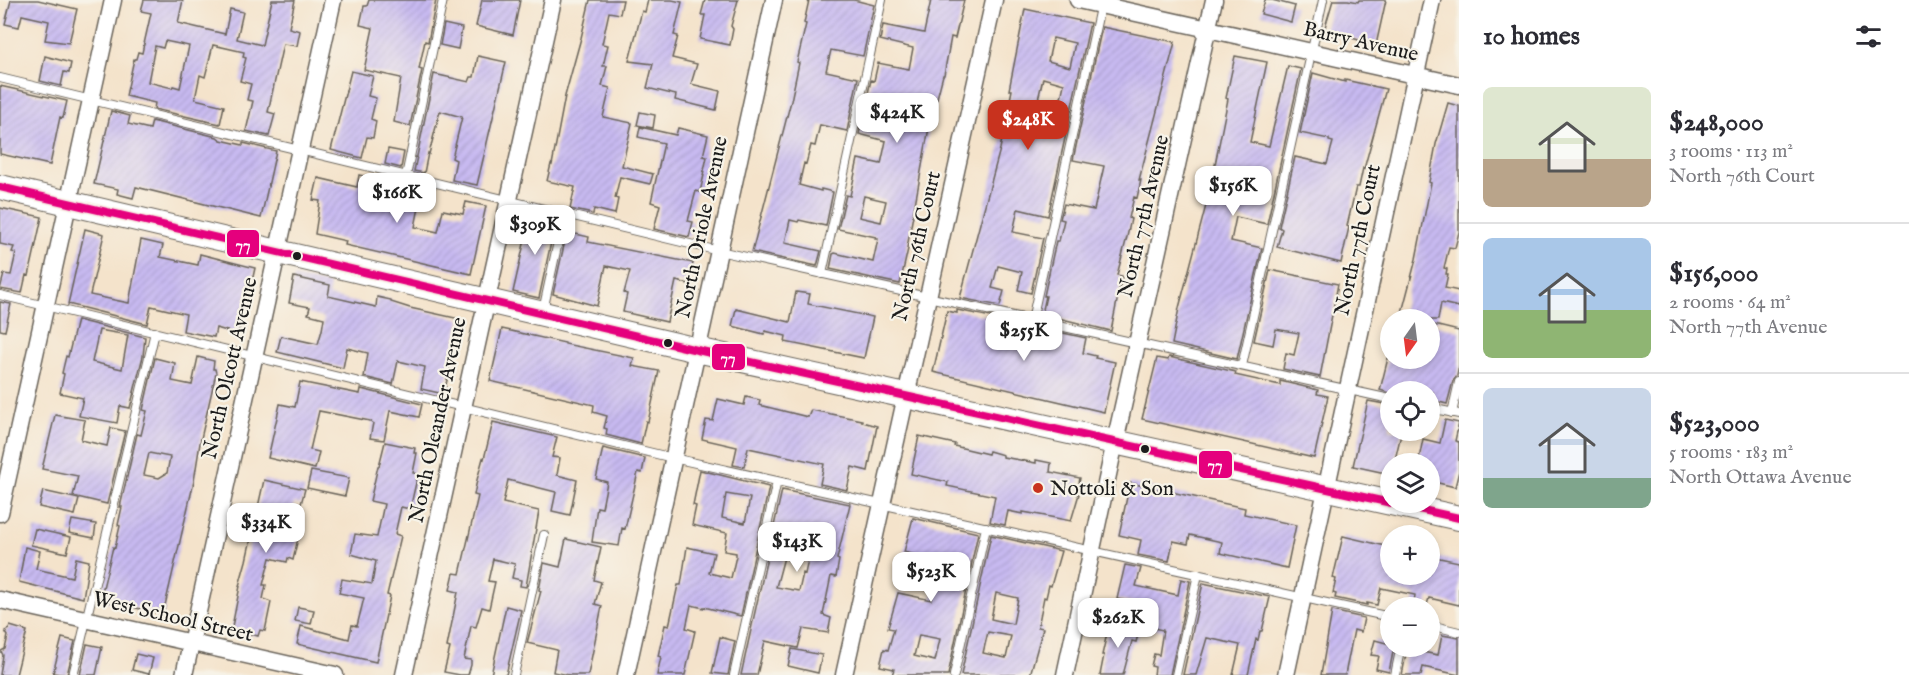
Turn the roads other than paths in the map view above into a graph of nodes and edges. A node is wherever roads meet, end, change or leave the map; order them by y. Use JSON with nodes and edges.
{"nodes":[{"id":1,"x":113,"y":0,"type":"edge"},
{"id":2,"x":333,"y":0,"type":"edge"},
{"id":3,"x":443,"y":0,"type":"edge"},
{"id":4,"x":553,"y":0,"type":"edge"},
{"id":5,"x":774,"y":0,"type":"edge"},
{"id":6,"x":882,"y":0,"type":"edge"},
{"id":7,"x":994,"y":0,"type":"edge"},
{"id":8,"x":1078,"y":0,"type":"edge"},
{"id":9,"x":1214,"y":0,"type":"edge"},
{"id":10,"x":1323,"y":0,"type":"edge"},
{"id":11,"x":1432,"y":0,"type":"edge"},
{"id":12,"x":1102,"y":3,"type":"edge"},
{"id":13,"x":1207,"y":29,"type":"junction"},
{"id":14,"x":1312,"y":53,"type":"junction"},
{"id":15,"x":1415,"y":76,"type":"junction"},
{"id":16,"x":0,"y":78,"type":"edge"},
{"id":17,"x":1459,"y":85,"type":"edge"},
{"id":18,"x":91,"y":100,"type":"junction"},
{"id":19,"x":300,"y":151,"type":"junction"},
{"id":20,"x":406,"y":176,"type":"junction"},
{"id":21,"x":0,"y":187,"type":"edge"},
{"id":22,"x":508,"y":201,"type":"junction"},
{"id":23,"x":68,"y":204,"type":"junction"},
{"id":24,"x":564,"y":214,"type":"junction"},
{"id":25,"x":719,"y":251,"type":"junction"},
{"id":26,"x":278,"y":252,"type":"junction"},
{"id":27,"x":822,"y":274,"type":"junction"},
{"id":28,"x":0,"y":295,"type":"edge"},
{"id":29,"x":928,"y":297,"type":"junction"},
{"id":30,"x":486,"y":301,"type":"junction"},
{"id":31,"x":46,"y":306,"type":"junction"},
{"id":32,"x":543,"y":314,"type":"junction"},
{"id":33,"x":1032,"y":320,"type":"junction"},
{"id":34,"x":155,"y":332,"type":"junction"},
{"id":35,"x":1137,"y":344,"type":"junction"},
{"id":36,"x":697,"y":350,"type":"junction"},
{"id":37,"x":255,"y":356,"type":"junction"},
{"id":38,"x":1242,"y":366,"type":"junction"},
{"id":39,"x":1459,"y":382,"type":"edge"},
{"id":40,"x":1348,"y":390,"type":"junction"},
{"id":41,"x":906,"y":396,"type":"junction"},
{"id":42,"x":1380,"y":397,"type":"edge"},
{"id":43,"x":463,"y":407,"type":"junction"},
{"id":44,"x":1440,"y":410,"type":"edge"},
{"id":45,"x":1456,"y":414,"type":"edge"},
{"id":46,"x":1115,"y":442,"type":"junction"},
{"id":47,"x":673,"y":458,"type":"junction"},
{"id":48,"x":777,"y":481,"type":"junction"},
{"id":49,"x":1327,"y":489,"type":"junction"},
{"id":50,"x":881,"y":504,"type":"junction"},
{"id":51,"x":0,"y":513,"type":"edge"},
{"id":52,"x":1459,"y":518,"type":"edge"},
{"id":53,"x":987,"y":527,"type":"junction"},
{"id":54,"x":544,"y":535,"type":"dead end"},
{"id":55,"x":1092,"y":550,"type":"junction"},
{"id":56,"x":1198,"y":574,"type":"junction"},
{"id":57,"x":1303,"y":597,"type":"junction"},
{"id":58,"x":0,"y":600,"type":"edge"},
{"id":59,"x":1380,"y":615,"type":"edge"},
{"id":60,"x":86,"y":620,"type":"junction"},
{"id":61,"x":1440,"y":627,"type":"edge"},
{"id":62,"x":1459,"y":632,"type":"edge"},
{"id":63,"x":191,"y":643,"type":"junction"},
{"id":64,"x":1399,"y":657,"type":"edge"},
{"id":65,"x":73,"y":675,"type":"edge"},
{"id":66,"x":184,"y":675,"type":"edge"},
{"id":67,"x":335,"y":675,"type":"edge"},
{"id":68,"x":404,"y":675,"type":"edge"},
{"id":69,"x":514,"y":675,"type":"edge"},
{"id":70,"x":626,"y":675,"type":"edge"},
{"id":71,"x":734,"y":675,"type":"edge"},
{"id":72,"x":844,"y":675,"type":"edge"},
{"id":73,"x":954,"y":675,"type":"edge"},
{"id":74,"x":1065,"y":675,"type":"edge"},
{"id":75,"x":1176,"y":675,"type":"edge"},
{"id":76,"x":1286,"y":675,"type":"edge"},
{"id":77,"x":1395,"y":675,"type":"edge"}],
"edges":[{"from":1,"to":18,"type":"street"},
{"from":2,"to":19,"type":"street","name":"North Olcott Avenue"},
{"from":3,"to":20,"type":"lane"},
{"from":4,"to":22,"type":"street","name":"North Oleander Avenue"},
{"from":5,"to":25,"type":"street","name":"North Oriole Avenue"},
{"from":6,"to":27,"type":"lane"},
{"from":7,"to":29,"type":"street","name":"North 76th Court"},
{"from":8,"to":12,"type":"street","name":"Barry Avenue"},
{"from":9,"to":13,"type":"street","name":"North 77th Avenue"},
{"from":10,"to":14,"type":"lane"},
{"from":11,"to":15,"type":"street","name":"North 77th Court"},
{"from":12,"to":13,"type":"street","name":"Barry Avenue"},
{"from":12,"to":33,"type":"lane"},
{"from":13,"to":14,"type":"street","name":"Barry Avenue"},
{"from":13,"to":35,"type":"street","name":"North 77th Avenue"},
{"from":14,"to":15,"type":"street","name":"Barry Avenue"},
{"from":14,"to":38,"type":"lane"},
{"from":15,"to":17,"type":"street","name":"Barry Avenue"},
{"from":15,"to":40,"type":"street","name":"North 77th Court"},
{"from":16,"to":18,"type":"lane"},
{"from":18,"to":19,"type":"lane"},
{"from":18,"to":23,"type":"street"},
{"from":19,"to":20,"type":"lane"},
{"from":19,"to":26,"type":"street","name":"North Olcott Avenue"},
{"from":20,"to":22,"type":"lane"},
{"from":21,"to":23,"type":"main road"},
{"from":22,"to":24,"type":"lane"},
{"from":22,"to":30,"type":"street","name":"North Oleander Avenue"},
{"from":23,"to":26,"type":"main road"},
{"from":23,"to":31,"type":"street"},
{"from":24,"to":25,"type":"lane"},
{"from":24,"to":32,"type":"lane"},
{"from":25,"to":27,"type":"lane"},
{"from":25,"to":36,"type":"street","name":"North Oriole Avenue"},
{"from":26,"to":30,"type":"main road"},
{"from":26,"to":37,"type":"street","name":"North Olcott Avenue"},
{"from":27,"to":29,"type":"lane"},
{"from":28,"to":31,"type":"lane"},
{"from":29,"to":33,"type":"lane"},
{"from":29,"to":41,"type":"street","name":"North 76th Court"},
{"from":30,"to":32,"type":"main road"},
{"from":30,"to":43,"type":"street","name":"North Oleander Avenue"},
{"from":31,"to":34,"type":"lane"},
{"from":31,"to":51,"type":"street"},
{"from":32,"to":36,"type":"main road"},
{"from":33,"to":35,"type":"lane"},
{"from":34,"to":37,"type":"lane"},
{"from":34,"to":60,"type":"lane"},
{"from":35,"to":38,"type":"lane"},
{"from":35,"to":46,"type":"street","name":"North 77th Avenue"},
{"from":36,"to":41,"type":"main road"},
{"from":36,"to":47,"type":"street","name":"North Oriole Avenue"},
{"from":37,"to":43,"type":"lane"},
{"from":37,"to":63,"type":"street","name":"North Olcott Avenue"},
{"from":38,"to":40,"type":"lane"},
{"from":39,"to":45,"type":"lane"},
{"from":40,"to":42,"type":"lane"},
{"from":40,"to":49,"type":"street","name":"North 77th Court"},
{"from":41,"to":46,"type":"main road"},
{"from":41,"to":50,"type":"street","name":"North 76th Court"},
{"from":43,"to":47,"type":"lane"},
{"from":43,"to":68,"type":"street","name":"North Oleander Avenue"},
{"from":44,"to":45,"type":"lane"},
{"from":46,"to":49,"type":"main road"},
{"from":46,"to":55,"type":"street","name":"North 77th Avenue"},
{"from":47,"to":48,"type":"lane"},
{"from":47,"to":70,"type":"street","name":"North Oriole Avenue"},
{"from":48,"to":50,"type":"lane"},
{"from":48,"to":71,"type":"lane"},
{"from":49,"to":52,"type":"main road"},
{"from":49,"to":57,"type":"street","name":"North 77th Court"},
{"from":50,"to":53,"type":"lane"},
{"from":50,"to":72,"type":"street","name":"North 76th Court"},
{"from":53,"to":55,"type":"lane"},
{"from":53,"to":73,"type":"lane"},
{"from":54,"to":69,"type":"lane"},
{"from":55,"to":56,"type":"lane"},
{"from":55,"to":74,"type":"street","name":"North 77th Avenue"},
{"from":56,"to":57,"type":"lane"},
{"from":56,"to":75,"type":"lane"},
{"from":57,"to":59,"type":"lane"},
{"from":57,"to":76,"type":"street","name":"North 77th Court"},
{"from":58,"to":60,"type":"street","name":"West School Street"},
{"from":60,"to":63,"type":"street","name":"West School Street"},
{"from":60,"to":65,"type":"lane"},
{"from":61,"to":62,"type":"lane"},
{"from":63,"to":66,"type":"street","name":"North Olcott Avenue"},
{"from":63,"to":67,"type":"street","name":"West School Street"},
{"from":64,"to":77,"type":"lane"}]}
